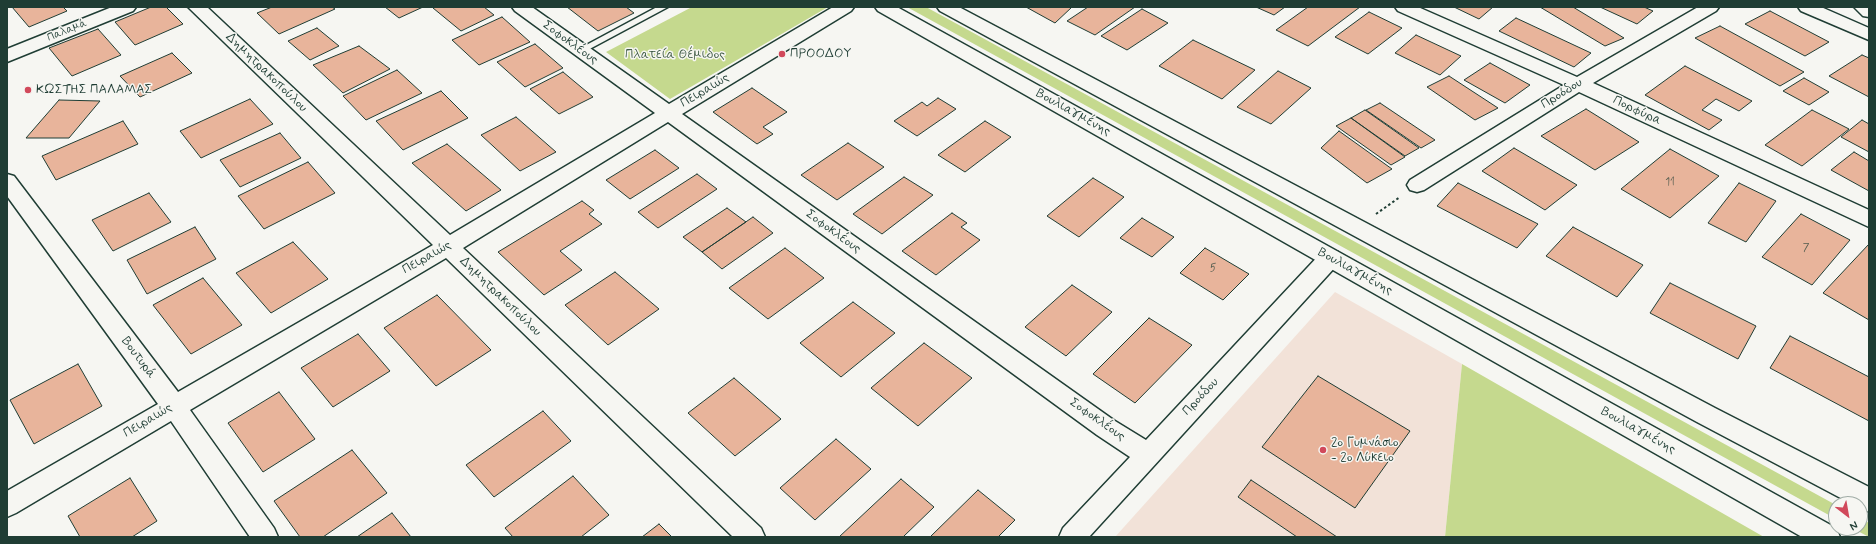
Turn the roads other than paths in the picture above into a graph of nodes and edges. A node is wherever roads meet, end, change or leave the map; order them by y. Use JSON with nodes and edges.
{"nodes":[{"id":1,"x":127,"y":7,"type":"edge"},
{"id":2,"x":196,"y":7,"type":"edge"},
{"id":3,"x":521,"y":7,"type":"edge"},
{"id":4,"x":664,"y":7,"type":"edge"},
{"id":5,"x":845,"y":7,"type":"edge"},
{"id":6,"x":884,"y":7,"type":"edge"},
{"id":7,"x":946,"y":7,"type":"edge"},
{"id":8,"x":964,"y":7,"type":"edge"},
{"id":9,"x":1404,"y":7,"type":"edge"},
{"id":10,"x":1710,"y":7,"type":"edge"},
{"id":11,"x":1807,"y":7,"type":"edge"},
{"id":12,"x":1863,"y":7,"type":"edge"},
{"id":13,"x":1869,"y":12,"type":"edge"},
{"id":14,"x":980,"y":25,"type":"junction"},
{"id":15,"x":1869,"y":35,"type":"edge"},
{"id":16,"x":581,"y":50,"type":"junction"},
{"id":17,"x":7,"y":56,"type":"edge"},
{"id":18,"x":1578,"y":84,"type":"junction"},
{"id":19,"x":668,"y":114,"type":"junction"},
{"id":20,"x":7,"y":181,"type":"edge"},
{"id":21,"x":1417,"y":185,"type":"road end"},
{"id":22,"x":1869,"y":219,"type":"edge"},
{"id":23,"x":447,"y":247,"type":"junction"},
{"id":24,"x":1330,"y":258,"type":"junction"},
{"id":25,"x":174,"y":406,"type":"junction"},
{"id":26,"x":1147,"y":454,"type":"junction"},
{"id":27,"x":1869,"y":500,"type":"edge"},
{"id":28,"x":7,"y":505,"type":"edge"},
{"id":29,"x":265,"y":537,"type":"edge"},
{"id":30,"x":752,"y":537,"type":"edge"},
{"id":31,"x":1072,"y":537,"type":"edge"},
{"id":32,"x":1827,"y":537,"type":"edge"}],
"edges":[{"from":1,"to":17,"type":"street","name":"Παλαμά"},
{"from":2,"to":23,"type":"street","name":"Δημητρακοπούλου"},
{"from":3,"to":16,"type":"street","name":"Σοφοκλέους"},
{"from":4,"to":16,"type":"lane"},
{"from":5,"to":19,"type":"street","name":"Πειραιώς"},
{"from":6,"to":24,"type":"street","name":"Βουλιαγμένης"},
{"from":7,"to":14,"type":"street"},
{"from":8,"to":14,"type":"street"},
{"from":9,"to":18,"type":"street","name":"Πορφύρα"},
{"from":10,"to":18,"type":"street","name":"Προόδου"},
{"from":11,"to":15,"type":"street"},
{"from":12,"to":13,"type":"street"},
{"from":14,"to":27,"type":"street"},
{"from":16,"to":19,"type":"street","name":"Σοφοκλέους"},
{"from":18,"to":21,"type":"street","name":"Προόδου"},
{"from":18,"to":22,"type":"street","name":"Πορφύρα"},
{"from":19,"to":23,"type":"street","name":"Πειραιώς"},
{"from":19,"to":26,"type":"street","name":"Σοφοκλέους"},
{"from":20,"to":25,"type":"street","name":"Βουτυρά"},
{"from":23,"to":25,"type":"street","name":"Πειραιώς"},
{"from":23,"to":30,"type":"street","name":"Δημητρακοπούλου"},
{"from":24,"to":26,"type":"street","name":"Προόδου"},
{"from":24,"to":32,"type":"street","name":"Βουλιαγμένης"},
{"from":25,"to":28,"type":"street","name":"Πειραιώς"},
{"from":25,"to":29,"type":"street","name":"Βουτυρά"},
{"from":26,"to":31,"type":"street","name":"Προόδου"}]}
